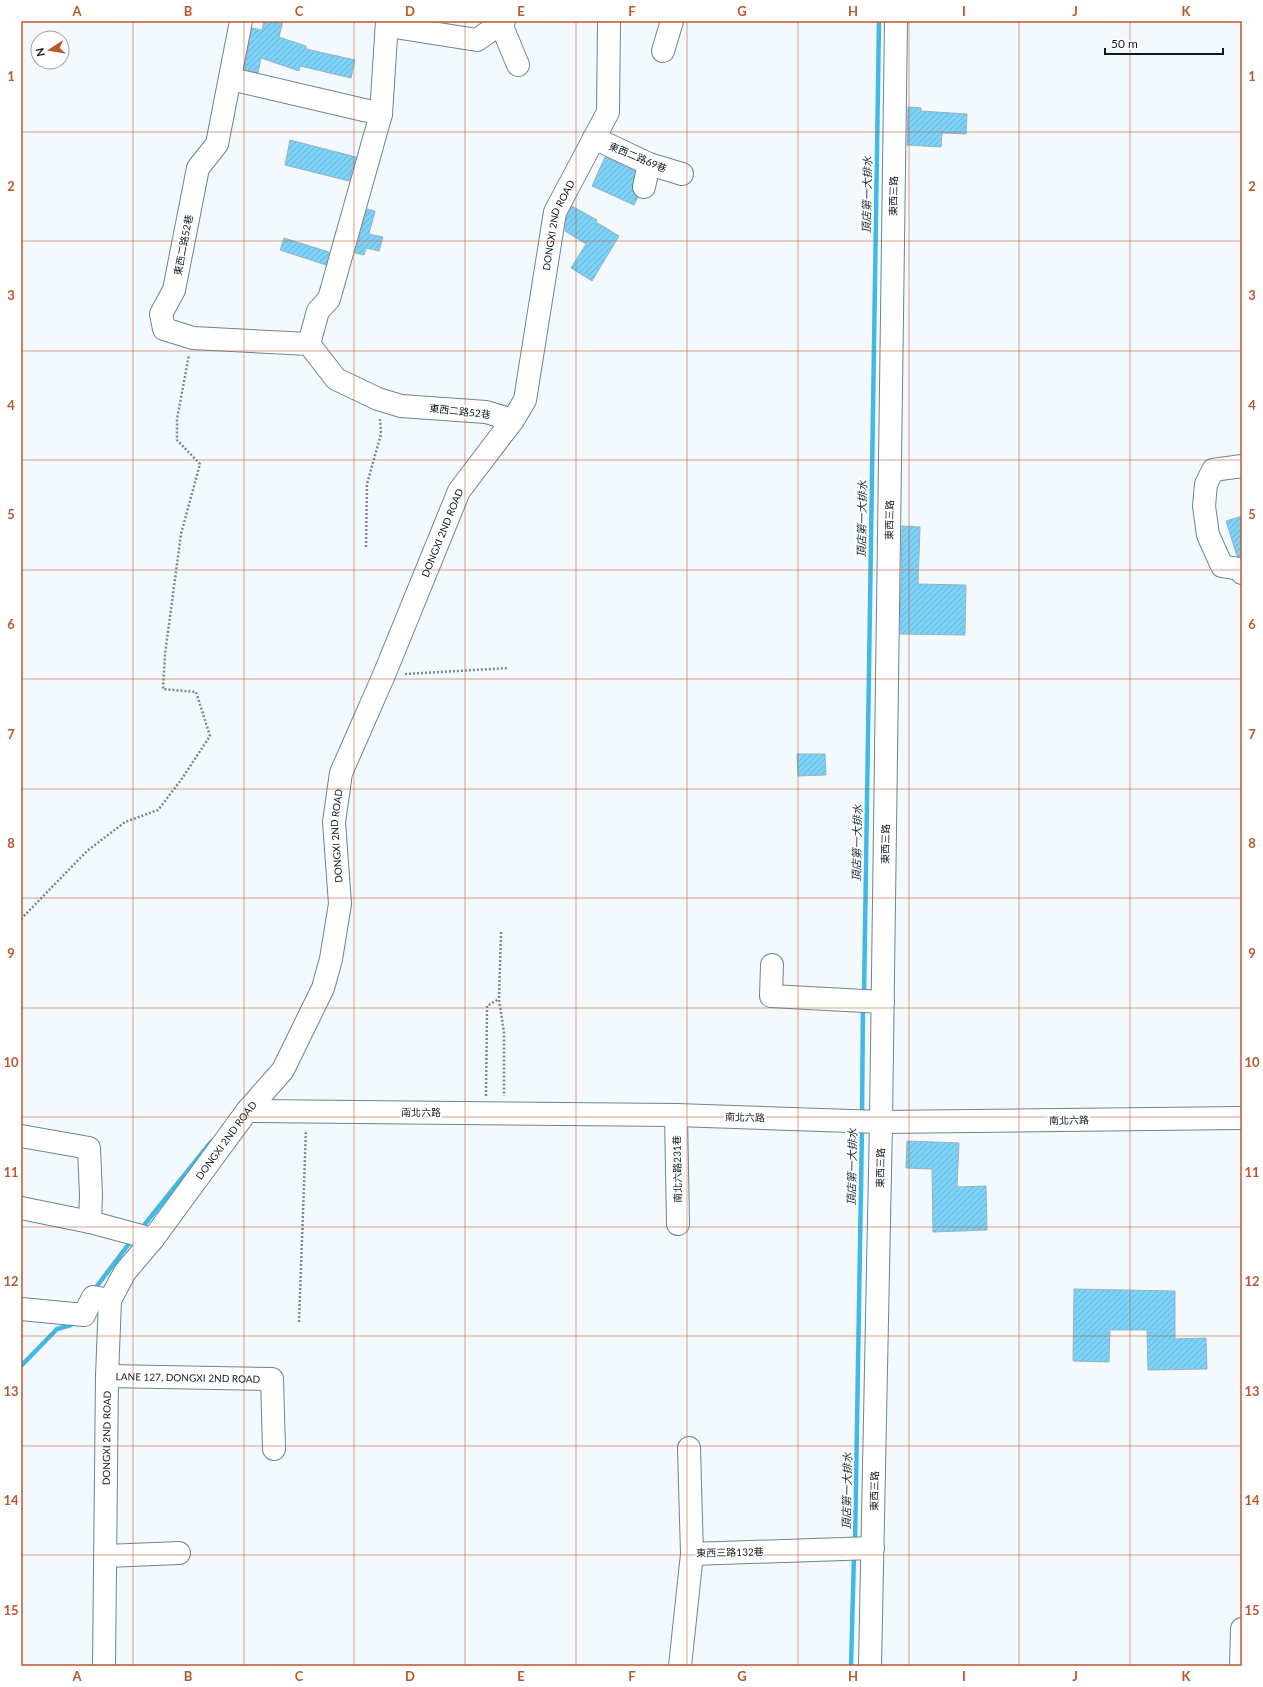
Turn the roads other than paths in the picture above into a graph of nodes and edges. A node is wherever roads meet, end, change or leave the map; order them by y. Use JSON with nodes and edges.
{"nodes":[{"id":1,"x":241,"y":21,"type":"edge"},
{"id":2,"x":387,"y":21,"type":"edge"},
{"id":3,"x":391,"y":21,"type":"edge"},
{"id":4,"x":609,"y":21,"type":"edge"},
{"id":5,"x":672,"y":21,"type":"edge"},
{"id":6,"x":896,"y":21,"type":"edge"},
{"id":7,"x":503,"y":23,"type":"edge"},
{"id":8,"x":663,"y":51,"type":"dead end"},
{"id":9,"x":518,"y":65,"type":"dead end"},
{"id":10,"x":231,"y":79,"type":"junction"},
{"id":11,"x":381,"y":114,"type":"junction"},
{"id":12,"x":594,"y":138,"type":"junction"},
{"id":13,"x":649,"y":164,"type":"junction"},
{"id":14,"x":682,"y":174,"type":"dead end"},
{"id":15,"x":644,"y":187,"type":"dead end"},
{"id":16,"x":309,"y":344,"type":"junction"},
{"id":17,"x":513,"y":420,"type":"junction"},
{"id":18,"x":1242,"y":466,"type":"edge"},
{"id":19,"x":1242,"y":573,"type":"edge"},
{"id":20,"x":772,"y":965,"type":"dead end"},
{"id":21,"x":883,"y":1002,"type":"junction"},
{"id":22,"x":247,"y":1111,"type":"junction"},
{"id":23,"x":676,"y":1115,"type":"junction"},
{"id":24,"x":1242,"y":1118,"type":"edge"},
{"id":25,"x":881,"y":1122,"type":"junction"},
{"id":26,"x":21,"y":1136,"type":"edge"},
{"id":27,"x":21,"y":1208,"type":"edge"},
{"id":28,"x":90,"y":1222,"type":"junction"},
{"id":29,"x":678,"y":1224,"type":"dead end"},
{"id":30,"x":153,"y":1240,"type":"junction"},
{"id":31,"x":110,"y":1300,"type":"junction"},
{"id":32,"x":21,"y":1310,"type":"edge"},
{"id":33,"x":106,"y":1376,"type":"junction"},
{"id":34,"x":689,"y":1448,"type":"dead end"},
{"id":35,"x":274,"y":1450,"type":"dead end"},
{"id":36,"x":873,"y":1548,"type":"junction"},
{"id":37,"x":179,"y":1553,"type":"dead end"},
{"id":38,"x":692,"y":1554,"type":"junction"},
{"id":39,"x":106,"y":1556,"type":"junction"},
{"id":40,"x":1242,"y":1629,"type":"edge"},
{"id":41,"x":104,"y":1666,"type":"edge"},
{"id":42,"x":680,"y":1666,"type":"edge"},
{"id":43,"x":870,"y":1666,"type":"edge"},
{"id":44,"x":1241,"y":1666,"type":"edge"}],
"edges":[{"from":1,"to":10,"type":"street","name":"東西二路52巷"},
{"from":2,"to":11,"type":"street"},
{"from":3,"to":7,"type":"street"},
{"from":4,"to":12,"type":"street","name":"DONGXI 2ND ROAD"},
{"from":5,"to":8,"type":"street"},
{"from":6,"to":21,"type":"street","name":"東西三路"},
{"from":7,"to":9,"type":"street"},
{"from":10,"to":11,"type":"street"},
{"from":10,"to":16,"type":"street","name":"東西二路52巷"},
{"from":11,"to":16,"type":"street"},
{"from":12,"to":13,"type":"street","name":"東西二路69巷"},
{"from":12,"to":17,"type":"street","name":"DONGXI 2ND ROAD"},
{"from":13,"to":14,"type":"street","name":"東西二路69巷"},
{"from":13,"to":15,"type":"street"},
{"from":16,"to":17,"type":"street","name":"東西二路52巷"},
{"from":17,"to":22,"type":"street","name":"DONGXI 2ND ROAD"},
{"from":18,"to":19,"type":"street"},
{"from":20,"to":21,"type":"street"},
{"from":21,"to":25,"type":"street","name":"東西三路"},
{"from":22,"to":23,"type":"street","name":"南北六路"},
{"from":22,"to":30,"type":"street","name":"DONGXI 2ND ROAD"},
{"from":23,"to":25,"type":"street","name":"南北六路"},
{"from":23,"to":29,"type":"street","name":"南北六路231巷"},
{"from":24,"to":25,"type":"street","name":"南北六路"},
{"from":25,"to":36,"type":"street","name":"東西三路"},
{"from":26,"to":28,"type":"street"},
{"from":27,"to":28,"type":"street"},
{"from":28,"to":30,"type":"street"},
{"from":30,"to":31,"type":"street","name":"DONGXI 2ND ROAD"},
{"from":31,"to":32,"type":"street"},
{"from":31,"to":33,"type":"street","name":"DONGXI 2ND ROAD"},
{"from":33,"to":35,"type":"street","name":"LANE 127, DONGXI 2ND ROAD"},
{"from":33,"to":39,"type":"street","name":"DONGXI 2ND ROAD"},
{"from":34,"to":38,"type":"street","name":"東西三路132巷"},
{"from":36,"to":38,"type":"street","name":"東西三路132巷"},
{"from":36,"to":43,"type":"street","name":"東西三路"},
{"from":37,"to":39,"type":"street"},
{"from":38,"to":42,"type":"street"},
{"from":39,"to":41,"type":"street","name":"DONGXI 2ND ROAD"},
{"from":40,"to":44,"type":"street"}]}
